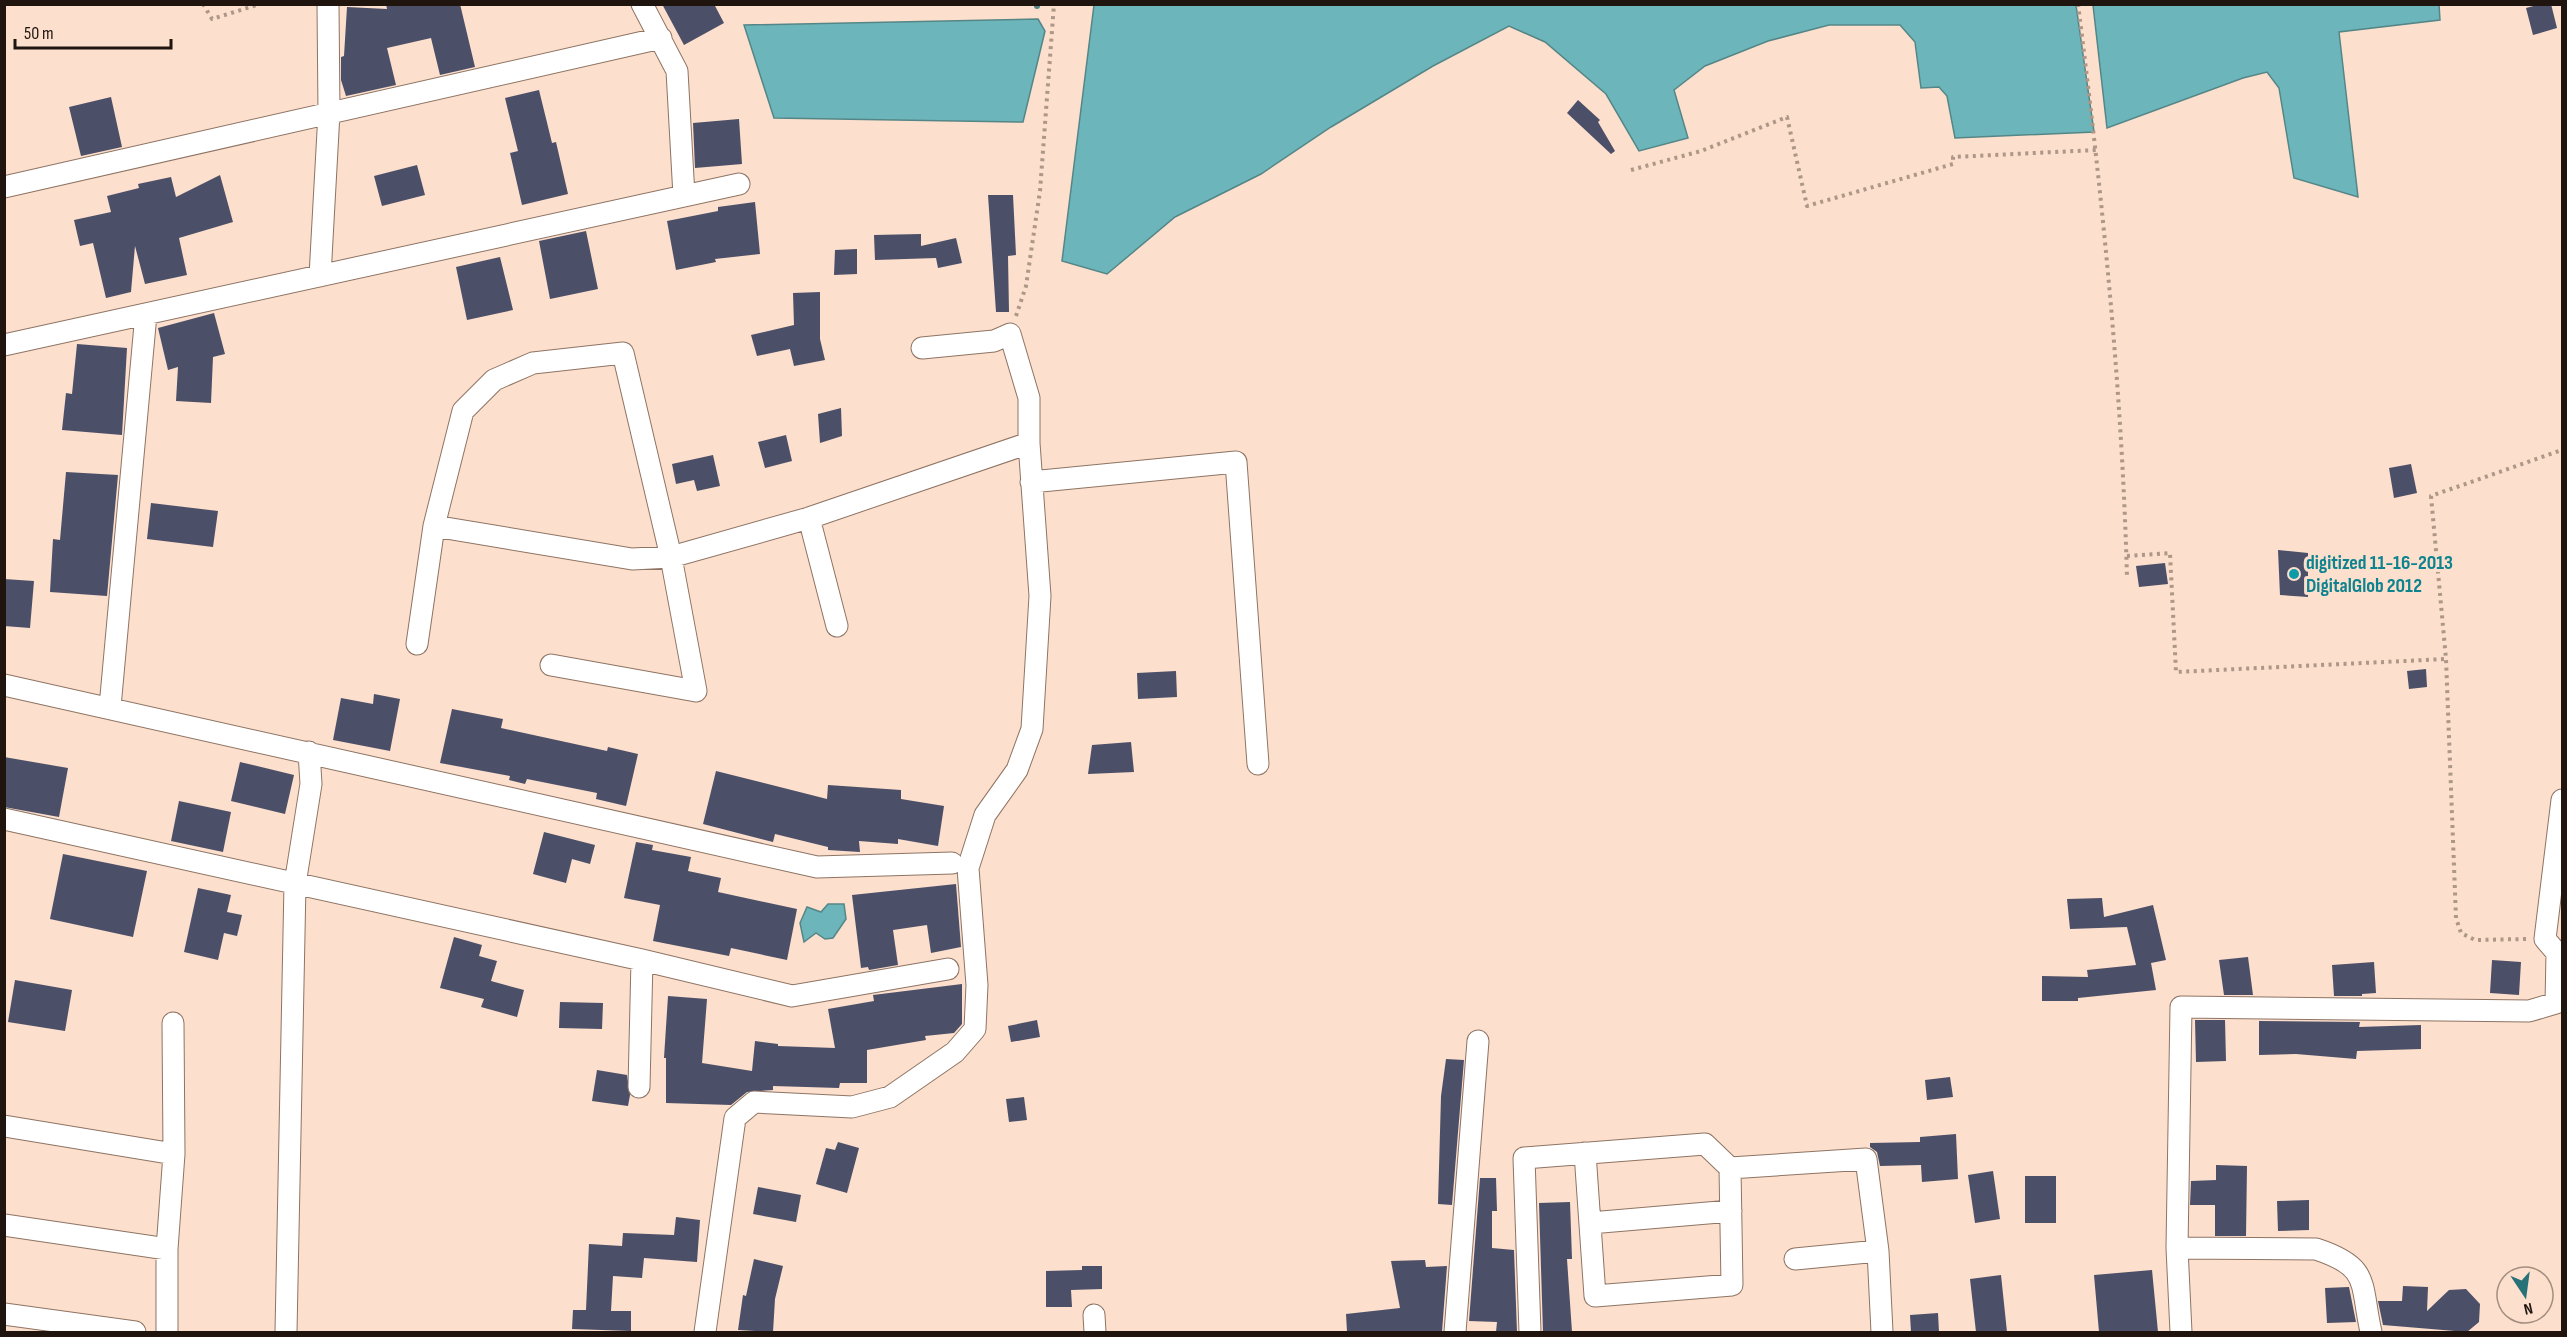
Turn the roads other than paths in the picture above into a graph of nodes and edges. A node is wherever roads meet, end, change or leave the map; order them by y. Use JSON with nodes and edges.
{"nodes":[{"id":1,"x":328,"y":4,"type":"edge"},
{"id":2,"x":642,"y":4,"type":"edge"},
{"id":3,"x":661,"y":38,"type":"junction"},
{"id":4,"x":329,"y":113,"type":"junction"},
{"id":5,"x":739,"y":184,"type":"dead end"},
{"id":6,"x":4,"y":187,"type":"edge"},
{"id":7,"x":684,"y":196,"type":"junction"},
{"id":8,"x":320,"y":276,"type":"junction"},
{"id":9,"x":146,"y":314,"type":"junction"},
{"id":10,"x":4,"y":345,"type":"edge"},
{"id":11,"x":922,"y":348,"type":"dead end"},
{"id":12,"x":1029,"y":443,"type":"junction"},
{"id":13,"x":1031,"y":482,"type":"junction"},
{"id":14,"x":809,"y":518,"type":"junction"},
{"id":15,"x":434,"y":526,"type":"junction"},
{"id":16,"x":671,"y":557,"type":"junction"},
{"id":17,"x":837,"y":626,"type":"dead end"},
{"id":18,"x":417,"y":644,"type":"dead end"},
{"id":19,"x":551,"y":665,"type":"dead end"},
{"id":20,"x":4,"y":685,"type":"edge"},
{"id":21,"x":110,"y":707,"type":"junction"},
{"id":22,"x":309,"y":752,"type":"junction"},
{"id":23,"x":1258,"y":765,"type":"dead end"},
{"id":24,"x":2562,"y":800,"type":"edge"},
{"id":25,"x":4,"y":819,"type":"edge"},
{"id":26,"x":952,"y":862,"type":"dead end"},
{"id":27,"x":295,"y":884,"type":"junction"},
{"id":28,"x":642,"y":960,"type":"junction"},
{"id":29,"x":948,"y":969,"type":"dead end"},
{"id":30,"x":173,"y":1023,"type":"dead end"},
{"id":31,"x":1478,"y":1041,"type":"dead end"},
{"id":32,"x":639,"y":1087,"type":"dead end"},
{"id":33,"x":4,"y":1126,"type":"edge"},
{"id":34,"x":1585,"y":1153,"type":"junction"},
{"id":35,"x":174,"y":1154,"type":"junction"},
{"id":36,"x":1730,"y":1168,"type":"junction"},
{"id":37,"x":1731,"y":1211,"type":"junction"},
{"id":38,"x":1590,"y":1223,"type":"junction"},
{"id":39,"x":4,"y":1225,"type":"edge"},
{"id":40,"x":2177,"y":1248,"type":"junction"},
{"id":41,"x":167,"y":1249,"type":"junction"},
{"id":42,"x":1878,"y":1251,"type":"junction"},
{"id":43,"x":1795,"y":1260,"type":"dead end"},
{"id":44,"x":4,"y":1314,"type":"edge"},
{"id":45,"x":135,"y":1332,"type":"edge"},
{"id":46,"x":167,"y":1332,"type":"edge"},
{"id":47,"x":286,"y":1332,"type":"edge"},
{"id":48,"x":705,"y":1332,"type":"edge"},
{"id":49,"x":1455,"y":1332,"type":"edge"},
{"id":50,"x":1530,"y":1332,"type":"edge"},
{"id":51,"x":1882,"y":1332,"type":"edge"},
{"id":52,"x":2181,"y":1332,"type":"edge"},
{"id":53,"x":2371,"y":1332,"type":"edge"}],
"edges":[{"from":1,"to":4,"type":"street"},
{"from":2,"to":3,"type":"street"},
{"from":3,"to":4,"type":"street"},
{"from":3,"to":7,"type":"street"},
{"from":4,"to":6,"type":"street"},
{"from":4,"to":8,"type":"street"},
{"from":5,"to":7,"type":"street"},
{"from":7,"to":8,"type":"street"},
{"from":8,"to":9,"type":"street"},
{"from":9,"to":10,"type":"street"},
{"from":9,"to":21,"type":"street"},
{"from":11,"to":12,"type":"street"},
{"from":12,"to":13,"type":"street"},
{"from":12,"to":14,"type":"street"},
{"from":13,"to":23,"type":"street"},
{"from":13,"to":48,"type":"street"},
{"from":14,"to":16,"type":"street"},
{"from":14,"to":17,"type":"street"},
{"from":15,"to":16,"type":"street"},
{"from":15,"to":16,"type":"street"},
{"from":15,"to":18,"type":"street"},
{"from":16,"to":19,"type":"street"},
{"from":20,"to":21,"type":"street"},
{"from":21,"to":22,"type":"street"},
{"from":22,"to":26,"type":"street"},
{"from":22,"to":27,"type":"street"},
{"from":24,"to":40,"type":"street"},
{"from":25,"to":27,"type":"street"},
{"from":27,"to":28,"type":"street"},
{"from":27,"to":47,"type":"street"},
{"from":28,"to":29,"type":"street"},
{"from":28,"to":32,"type":"street"},
{"from":30,"to":35,"type":"street"},
{"from":31,"to":49,"type":"street"},
{"from":33,"to":35,"type":"street"},
{"from":34,"to":36,"type":"street"},
{"from":34,"to":38,"type":"street"},
{"from":34,"to":50,"type":"street"},
{"from":35,"to":41,"type":"street"},
{"from":36,"to":37,"type":"street"},
{"from":36,"to":42,"type":"street"},
{"from":37,"to":38,"type":"street"},
{"from":37,"to":38,"type":"street"},
{"from":39,"to":41,"type":"street"},
{"from":40,"to":52,"type":"street"},
{"from":40,"to":53,"type":"street"},
{"from":41,"to":46,"type":"street"},
{"from":42,"to":43,"type":"street"},
{"from":42,"to":51,"type":"street"},
{"from":44,"to":45,"type":"street"}]}
